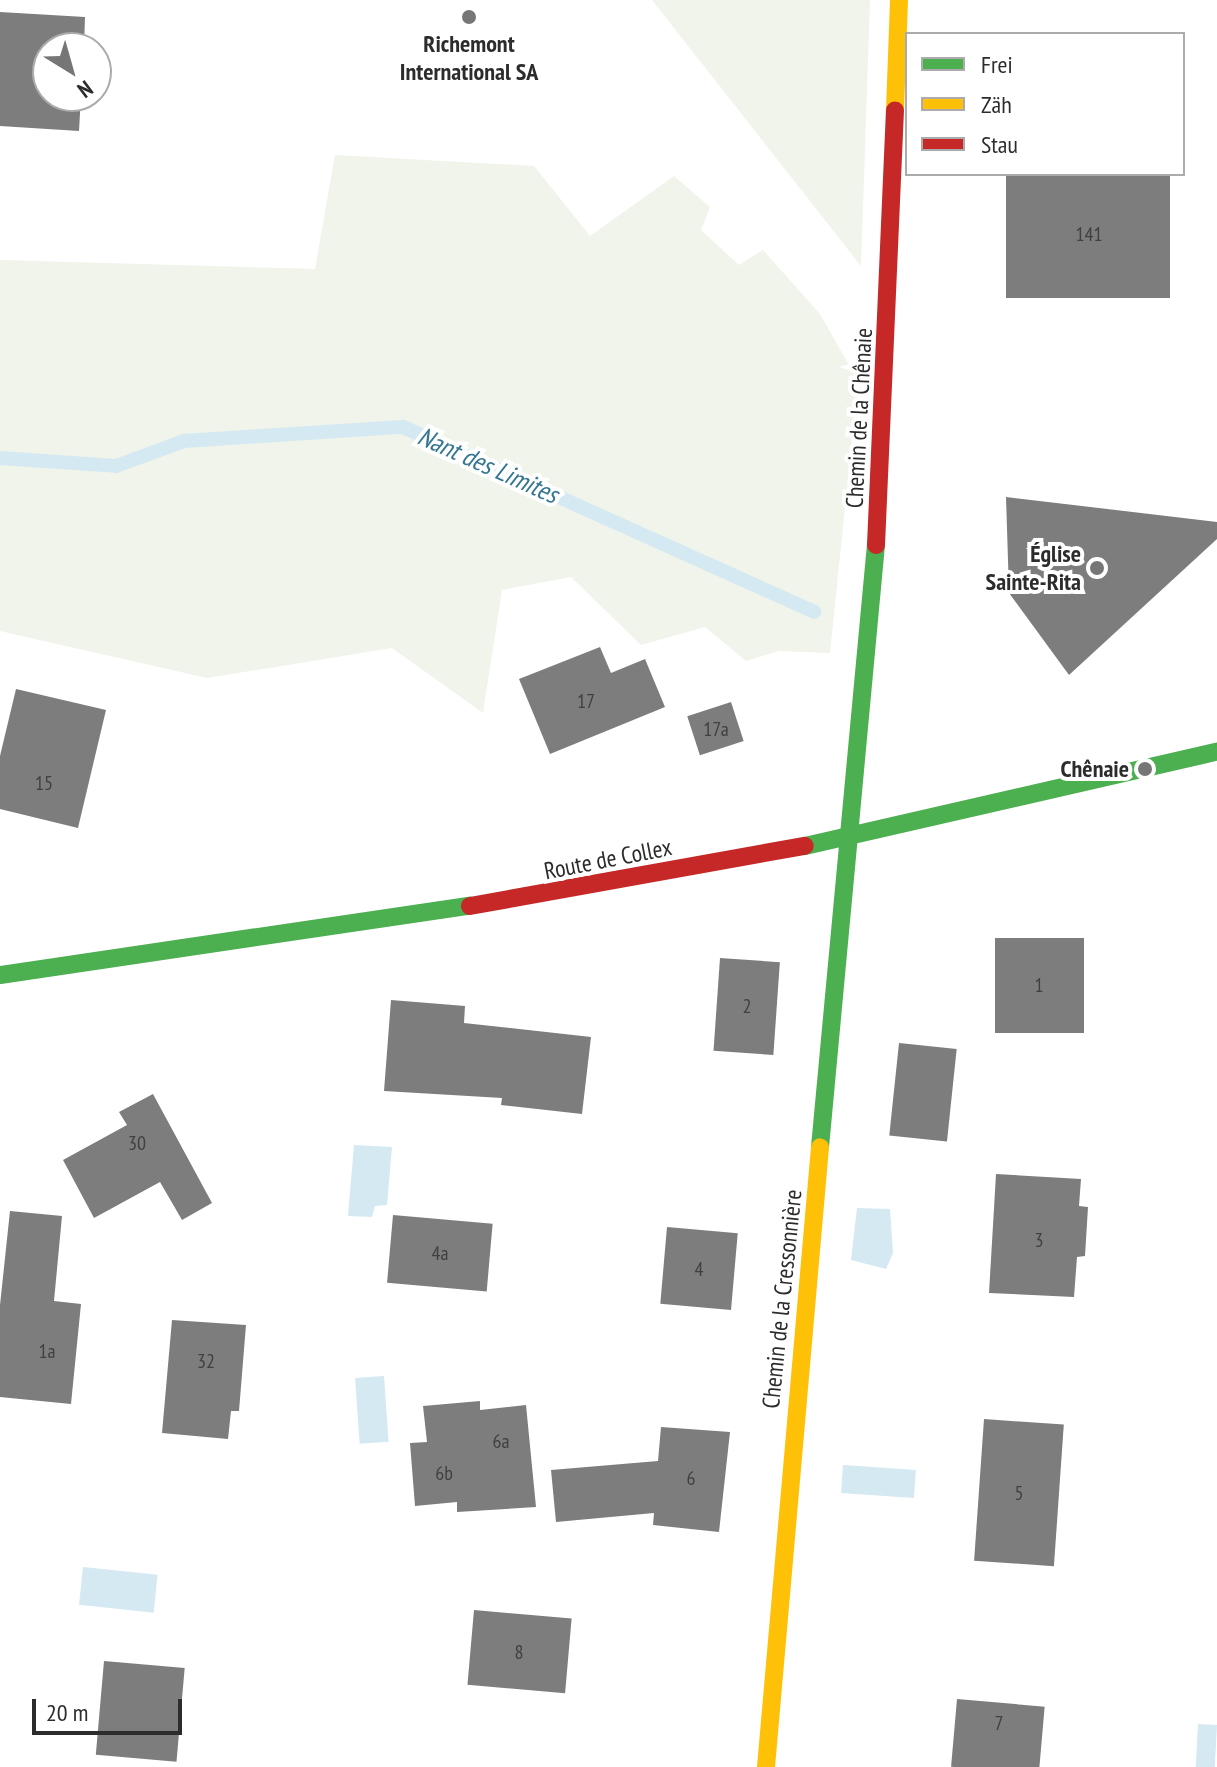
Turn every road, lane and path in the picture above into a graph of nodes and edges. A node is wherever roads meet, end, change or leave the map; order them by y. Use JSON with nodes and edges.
{"nodes":[{"id":1,"x":899,"y":0,"type":"edge"},
{"id":2,"x":1217,"y":752,"type":"edge"},
{"id":3,"x":853,"y":837,"type":"junction"},
{"id":4,"x":0,"y":975,"type":"edge"},
{"id":5,"x":766,"y":1767,"type":"edge"}],
"edges":[{"from":1,"to":3,"type":"street","name":"Chemin de la Chênaie"},
{"from":2,"to":3,"type":"street","name":"Route de Collex"},
{"from":3,"to":4,"type":"street","name":"Route de Collex"},
{"from":3,"to":5,"type":"street","name":"Chemin de la Cressonnière"}]}
